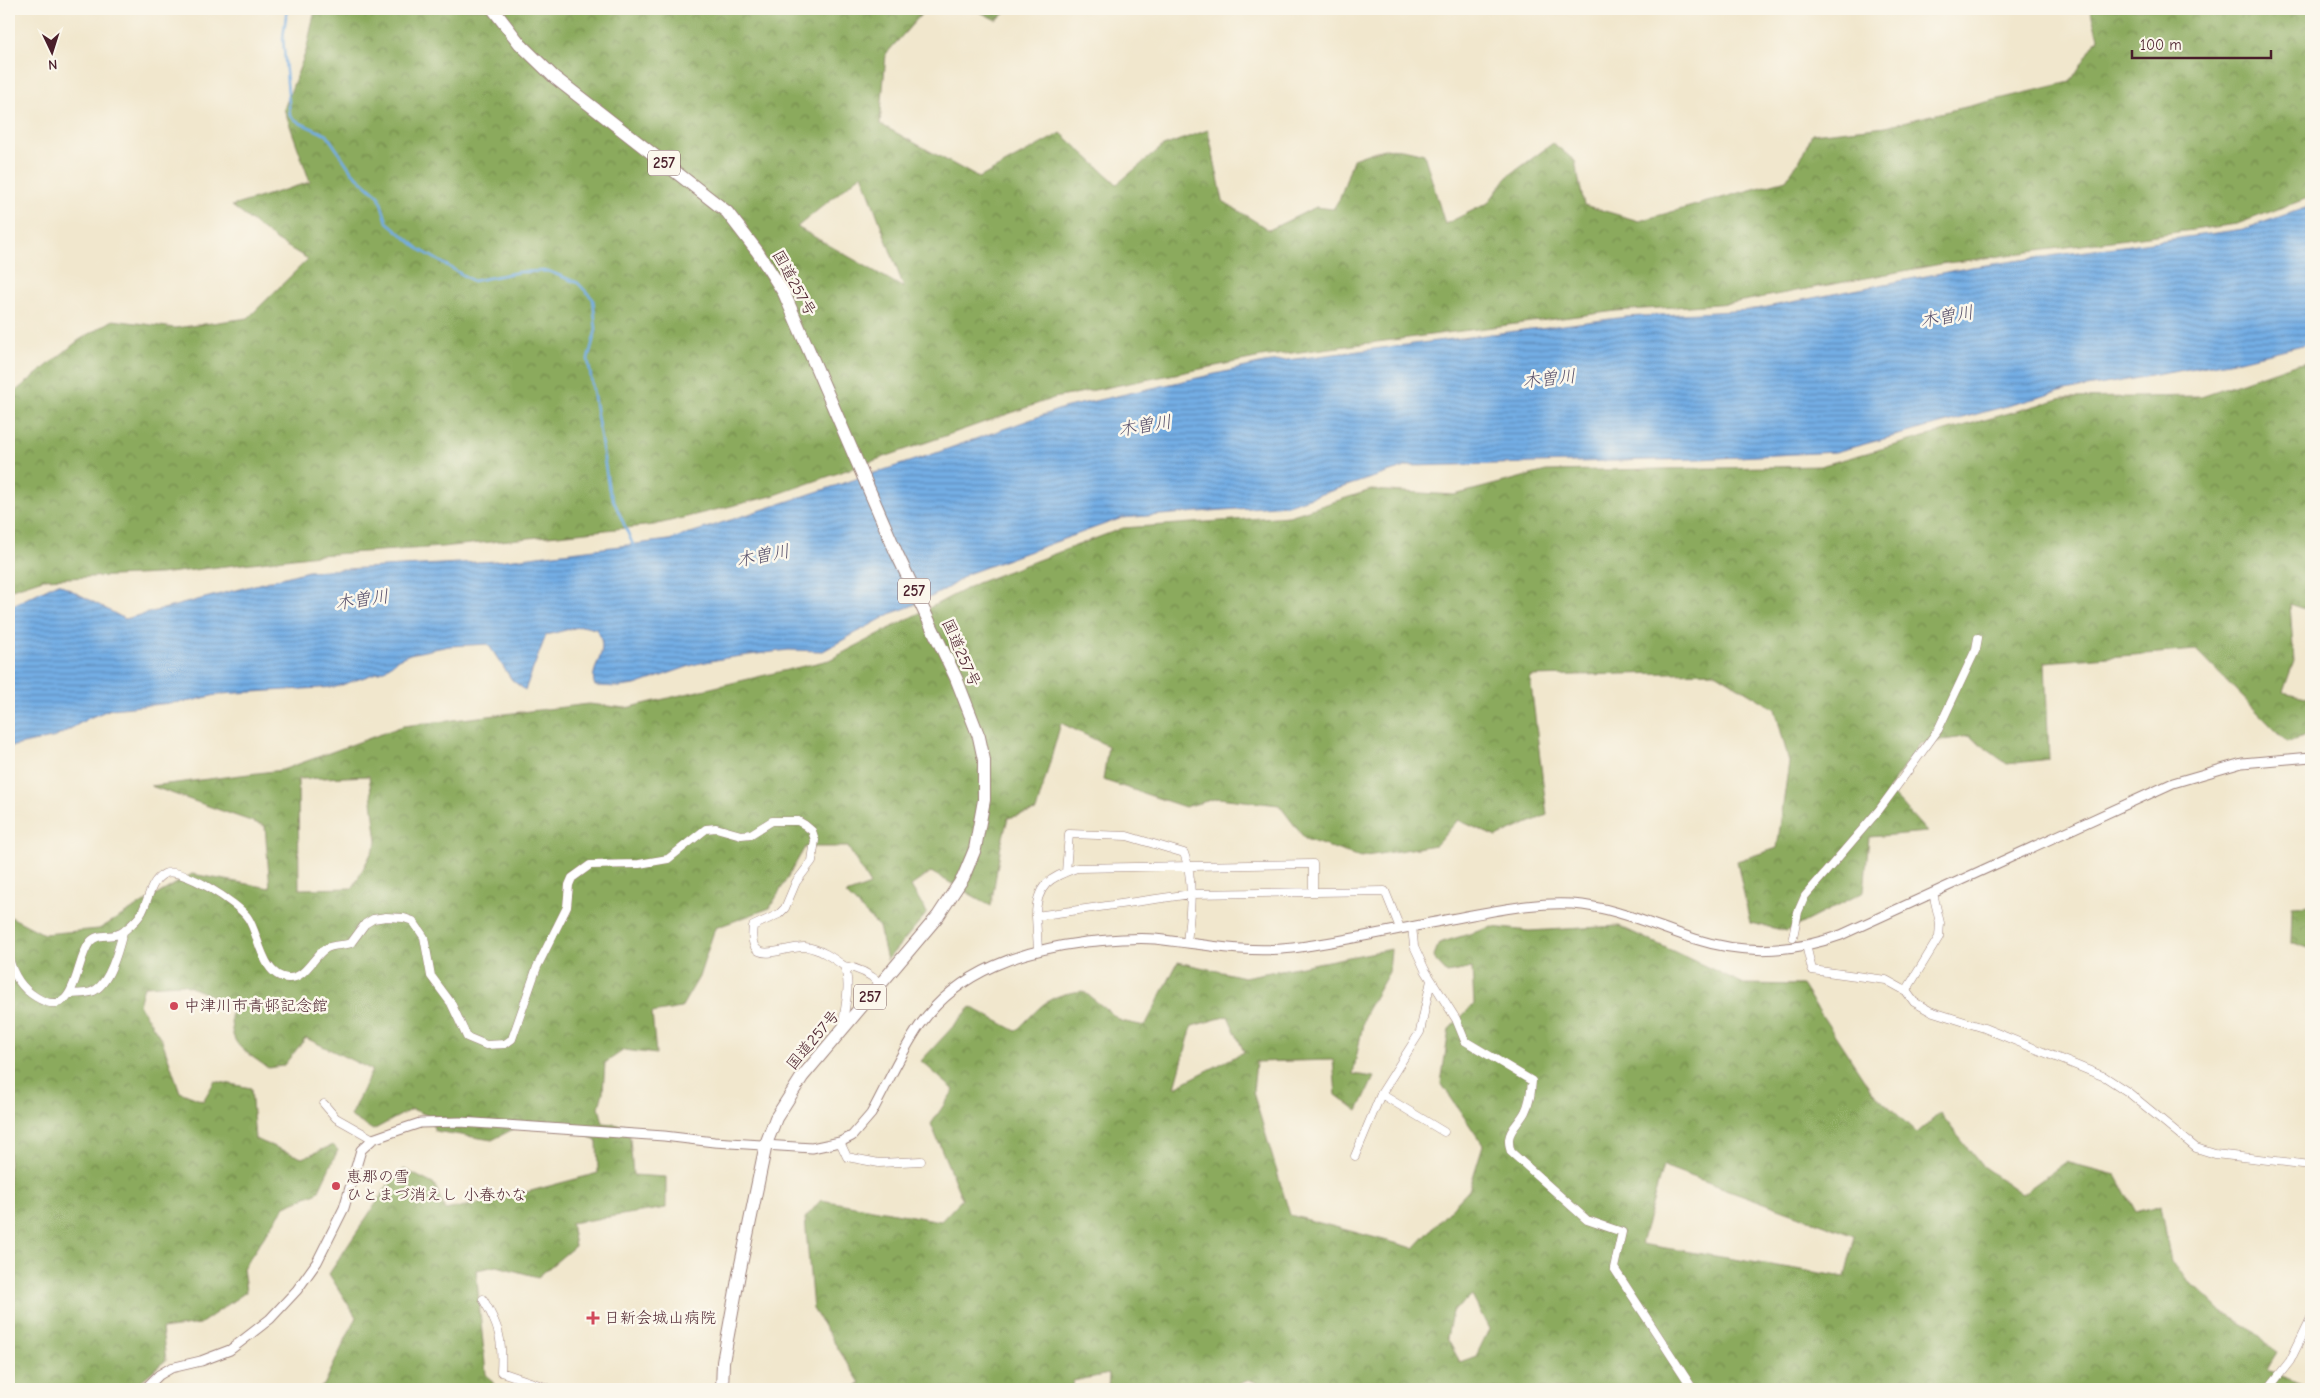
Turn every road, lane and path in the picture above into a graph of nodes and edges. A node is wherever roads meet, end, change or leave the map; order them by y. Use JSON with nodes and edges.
{"nodes":[{"id":1,"x":493,"y":9,"type":"edge"},
{"id":2,"x":1978,"y":638,"type":"dead end"},
{"id":3,"x":2311,"y":757,"type":"edge"},
{"id":4,"x":1189,"y":867,"type":"junction"},
{"id":5,"x":1066,"y":872,"type":"junction"},
{"id":6,"x":1313,"y":892,"type":"junction"},
{"id":7,"x":1932,"y":893,"type":"junction"},
{"id":8,"x":1191,"y":894,"type":"junction"},
{"id":9,"x":1036,"y":916,"type":"junction"},
{"id":10,"x":1412,"y":926,"type":"junction"},
{"id":11,"x":1400,"y":928,"type":"junction"},
{"id":12,"x":123,"y":932,"type":"junction"},
{"id":13,"x":1794,"y":937,"type":"dead end"},
{"id":14,"x":1187,"y":943,"type":"junction"},
{"id":15,"x":1806,"y":946,"type":"junction"},
{"id":16,"x":1038,"y":950,"type":"junction"},
{"id":17,"x":9,"y":958,"type":"edge"},
{"id":18,"x":844,"y":966,"type":"junction"},
{"id":19,"x":1431,"y":980,"type":"junction"},
{"id":20,"x":881,"y":984,"type":"junction"},
{"id":21,"x":1906,"y":991,"type":"junction"},
{"id":22,"x":71,"y":994,"type":"junction"},
{"id":23,"x":843,"y":1029,"type":"junction"},
{"id":24,"x":1381,"y":1094,"type":"junction"},
{"id":25,"x":324,"y":1104,"type":"dead end"},
{"id":26,"x":1444,"y":1132,"type":"dead end"},
{"id":27,"x":372,"y":1140,"type":"junction"},
{"id":28,"x":840,"y":1142,"type":"junction"},
{"id":29,"x":766,"y":1144,"type":"junction"},
{"id":30,"x":1355,"y":1156,"type":"dead end"},
{"id":31,"x":921,"y":1162,"type":"dead end"},
{"id":32,"x":2311,"y":1165,"type":"edge"},
{"id":33,"x":483,"y":1299,"type":"dead end"},
{"id":34,"x":2311,"y":1318,"type":"edge"},
{"id":35,"x":146,"y":1389,"type":"edge"},
{"id":36,"x":551,"y":1389,"type":"edge"},
{"id":37,"x":722,"y":1389,"type":"edge"},
{"id":38,"x":1693,"y":1389,"type":"edge"},
{"id":39,"x":2268,"y":1389,"type":"edge"}],
"edges":[{"from":1,"to":20,"type":"highway","name":"国道257号","number":"257"},
{"from":2,"to":13,"type":"street"},
{"from":3,"to":7,"type":"street"},
{"from":4,"to":5,"type":"street"},
{"from":4,"to":5,"type":"street"},
{"from":4,"to":6,"type":"street"},
{"from":4,"to":8,"type":"street"},
{"from":5,"to":9,"type":"street"},
{"from":6,"to":8,"type":"street"},
{"from":6,"to":11,"type":"street"},
{"from":7,"to":15,"type":"street"},
{"from":7,"to":21,"type":"street"},
{"from":8,"to":9,"type":"street"},
{"from":8,"to":14,"type":"street"},
{"from":9,"to":16,"type":"street"},
{"from":10,"to":11,"type":"street"},
{"from":10,"to":15,"type":"street"},
{"from":10,"to":19,"type":"street"},
{"from":11,"to":14,"type":"street"},
{"from":12,"to":18,"type":"street"},
{"from":12,"to":22,"type":"street"},
{"from":12,"to":22,"type":"street"},
{"from":14,"to":16,"type":"street"},
{"from":15,"to":21,"type":"street"},
{"from":16,"to":28,"type":"street"},
{"from":17,"to":22,"type":"street"},
{"from":18,"to":20,"type":"street"},
{"from":18,"to":23,"type":"street"},
{"from":19,"to":24,"type":"street"},
{"from":19,"to":38,"type":"street"},
{"from":20,"to":23,"type":"highway","name":"国道257号","number":"257"},
{"from":21,"to":32,"type":"street"},
{"from":23,"to":29,"type":"highway","name":"国道257号","number":"257"},
{"from":24,"to":26,"type":"street"},
{"from":24,"to":30,"type":"street"},
{"from":25,"to":27,"type":"street"},
{"from":27,"to":29,"type":"street"},
{"from":27,"to":35,"type":"street"},
{"from":28,"to":29,"type":"street"},
{"from":28,"to":31,"type":"street"},
{"from":29,"to":37,"type":"highway","name":"国道257号","number":"257"},
{"from":33,"to":36,"type":"street"},
{"from":34,"to":39,"type":"street"}]}
